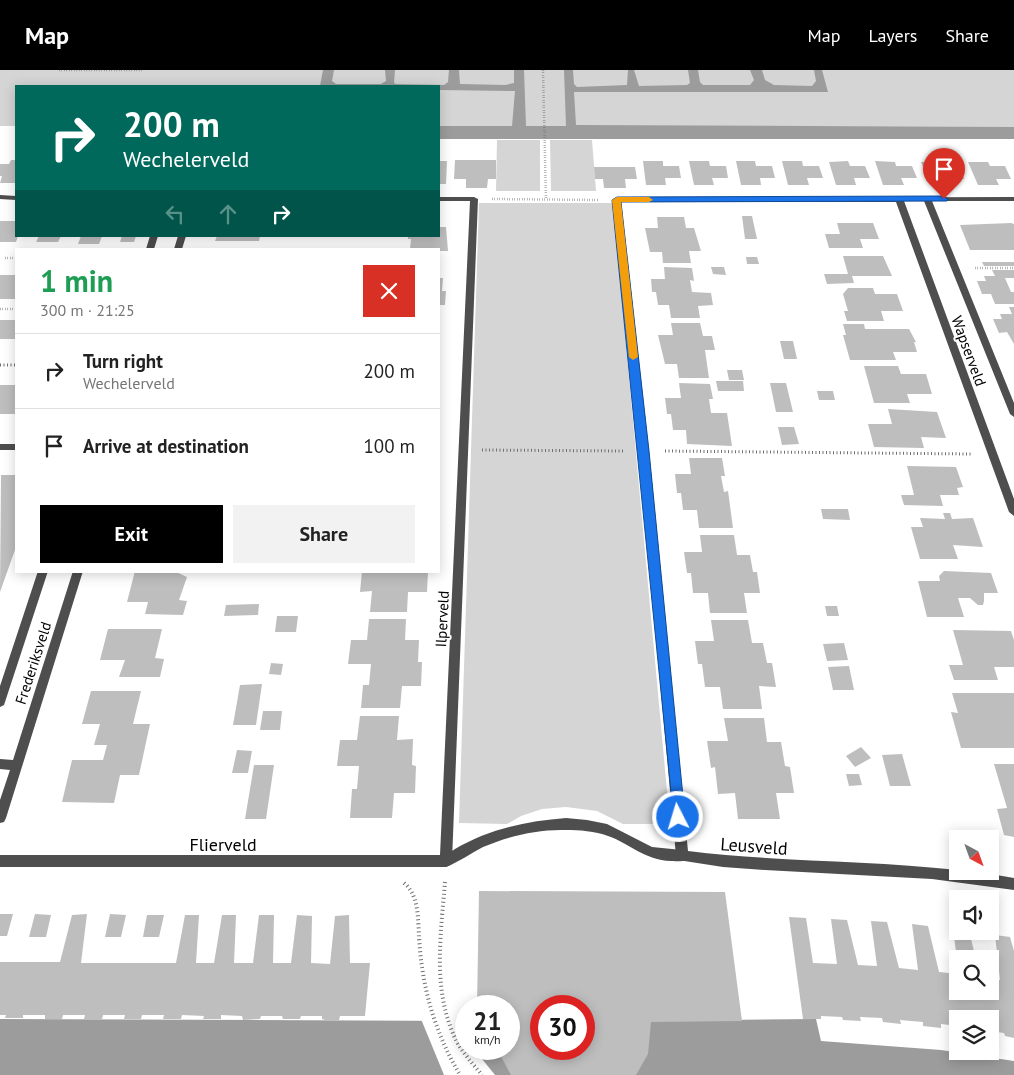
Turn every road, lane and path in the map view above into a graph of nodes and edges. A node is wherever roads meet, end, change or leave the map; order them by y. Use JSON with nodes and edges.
{"nodes":[{"id":1,"x":59,"y":70,"type":"edge"},
{"id":2,"x":142,"y":70,"type":"edge"},
{"id":3,"x":543,"y":70,"type":"edge"},
{"id":4,"x":0,"y":198,"type":"edge"},
{"id":5,"x":15,"y":198,"type":"edge"},
{"id":6,"x":440,"y":199,"type":"edge"},
{"id":7,"x":474,"y":199,"type":"junction"},
{"id":8,"x":900,"y":199,"type":"junction"},
{"id":9,"x":927,"y":199,"type":"junction"},
{"id":10,"x":1014,"y":199,"type":"edge"},
{"id":11,"x":546,"y":200,"type":"junction"},
{"id":12,"x":617,"y":200,"type":"junction"},
{"id":13,"x":6,"y":258,"type":"dead end"},
{"id":14,"x":15,"y":258,"type":"edge"},
{"id":15,"x":954,"y":268,"type":"junction"},
{"id":16,"x":1014,"y":268,"type":"edge"},
{"id":17,"x":0,"y":309,"type":"edge"},
{"id":18,"x":15,"y":309,"type":"edge"},
{"id":19,"x":0,"y":365,"type":"edge"},
{"id":20,"x":15,"y":365,"type":"edge"},
{"id":21,"x":1014,"y":414,"type":"edge"},
{"id":22,"x":0,"y":447,"type":"edge"},
{"id":23,"x":15,"y":447,"type":"edge"},
{"id":24,"x":502,"y":450,"type":"dead end"},
{"id":25,"x":644,"y":451,"type":"junction"},
{"id":26,"x":992,"y":454,"type":"junction"},
{"id":27,"x":1014,"y":512,"type":"edge"},
{"id":28,"x":42,"y":573,"type":"edge"},
{"id":29,"x":77,"y":573,"type":"edge"},
{"id":30,"x":0,"y":702,"type":"edge"},
{"id":31,"x":0,"y":764,"type":"edge"},
{"id":32,"x":17,"y":765,"type":"junction"},
{"id":33,"x":0,"y":818,"type":"edge"},
{"id":34,"x":682,"y":856,"type":"junction"},
{"id":35,"x":446,"y":861,"type":"junction"},
{"id":36,"x":0,"y":862,"type":"edge"},
{"id":37,"x":1014,"y":884,"type":"edge"},
{"id":38,"x":412,"y":891,"type":"dead end"},
{"id":39,"x":460,"y":1075,"type":"edge"},
{"id":40,"x":482,"y":1075,"type":"edge"}],
"edges":[{"from":1,"to":2,"type":"path"},
{"from":3,"to":11,"type":"path"},
{"from":4,"to":5,"type":"street"},
{"from":6,"to":7,"type":"street"},
{"from":7,"to":11,"type":"path"},
{"from":7,"to":35,"type":"street","name":"Ilperveld"},
{"from":8,"to":9,"type":"street"},
{"from":8,"to":12,"type":"street"},
{"from":8,"to":26,"type":"street","name":"Wapserveld"},
{"from":9,"to":10,"type":"street"},
{"from":9,"to":15,"type":"street","name":"Wapserveld"},
{"from":11,"to":12,"type":"path"},
{"from":12,"to":25,"type":"street"},
{"from":13,"to":14,"type":"path"},
{"from":15,"to":16,"type":"path"},
{"from":15,"to":21,"type":"street","name":"Wapserveld"},
{"from":17,"to":18,"type":"path"},
{"from":19,"to":20,"type":"path"},
{"from":22,"to":23,"type":"street"},
{"from":24,"to":25,"type":"path"},
{"from":25,"to":26,"type":"path"},
{"from":25,"to":34,"type":"street"},
{"from":26,"to":27,"type":"street","name":"Wapserveld"},
{"from":28,"to":30,"type":"street","name":"Frederiksveld"},
{"from":29,"to":32,"type":"street","name":"Frederiksveld"},
{"from":31,"to":32,"type":"street"},
{"from":32,"to":33,"type":"street"},
{"from":34,"to":35,"type":"street","name":"Leusveld"},
{"from":34,"to":37,"type":"street","name":"Leusveld"},
{"from":35,"to":36,"type":"street","name":"Flierveld"},
{"from":35,"to":40,"type":"path"},
{"from":38,"to":39,"type":"path"}]}
